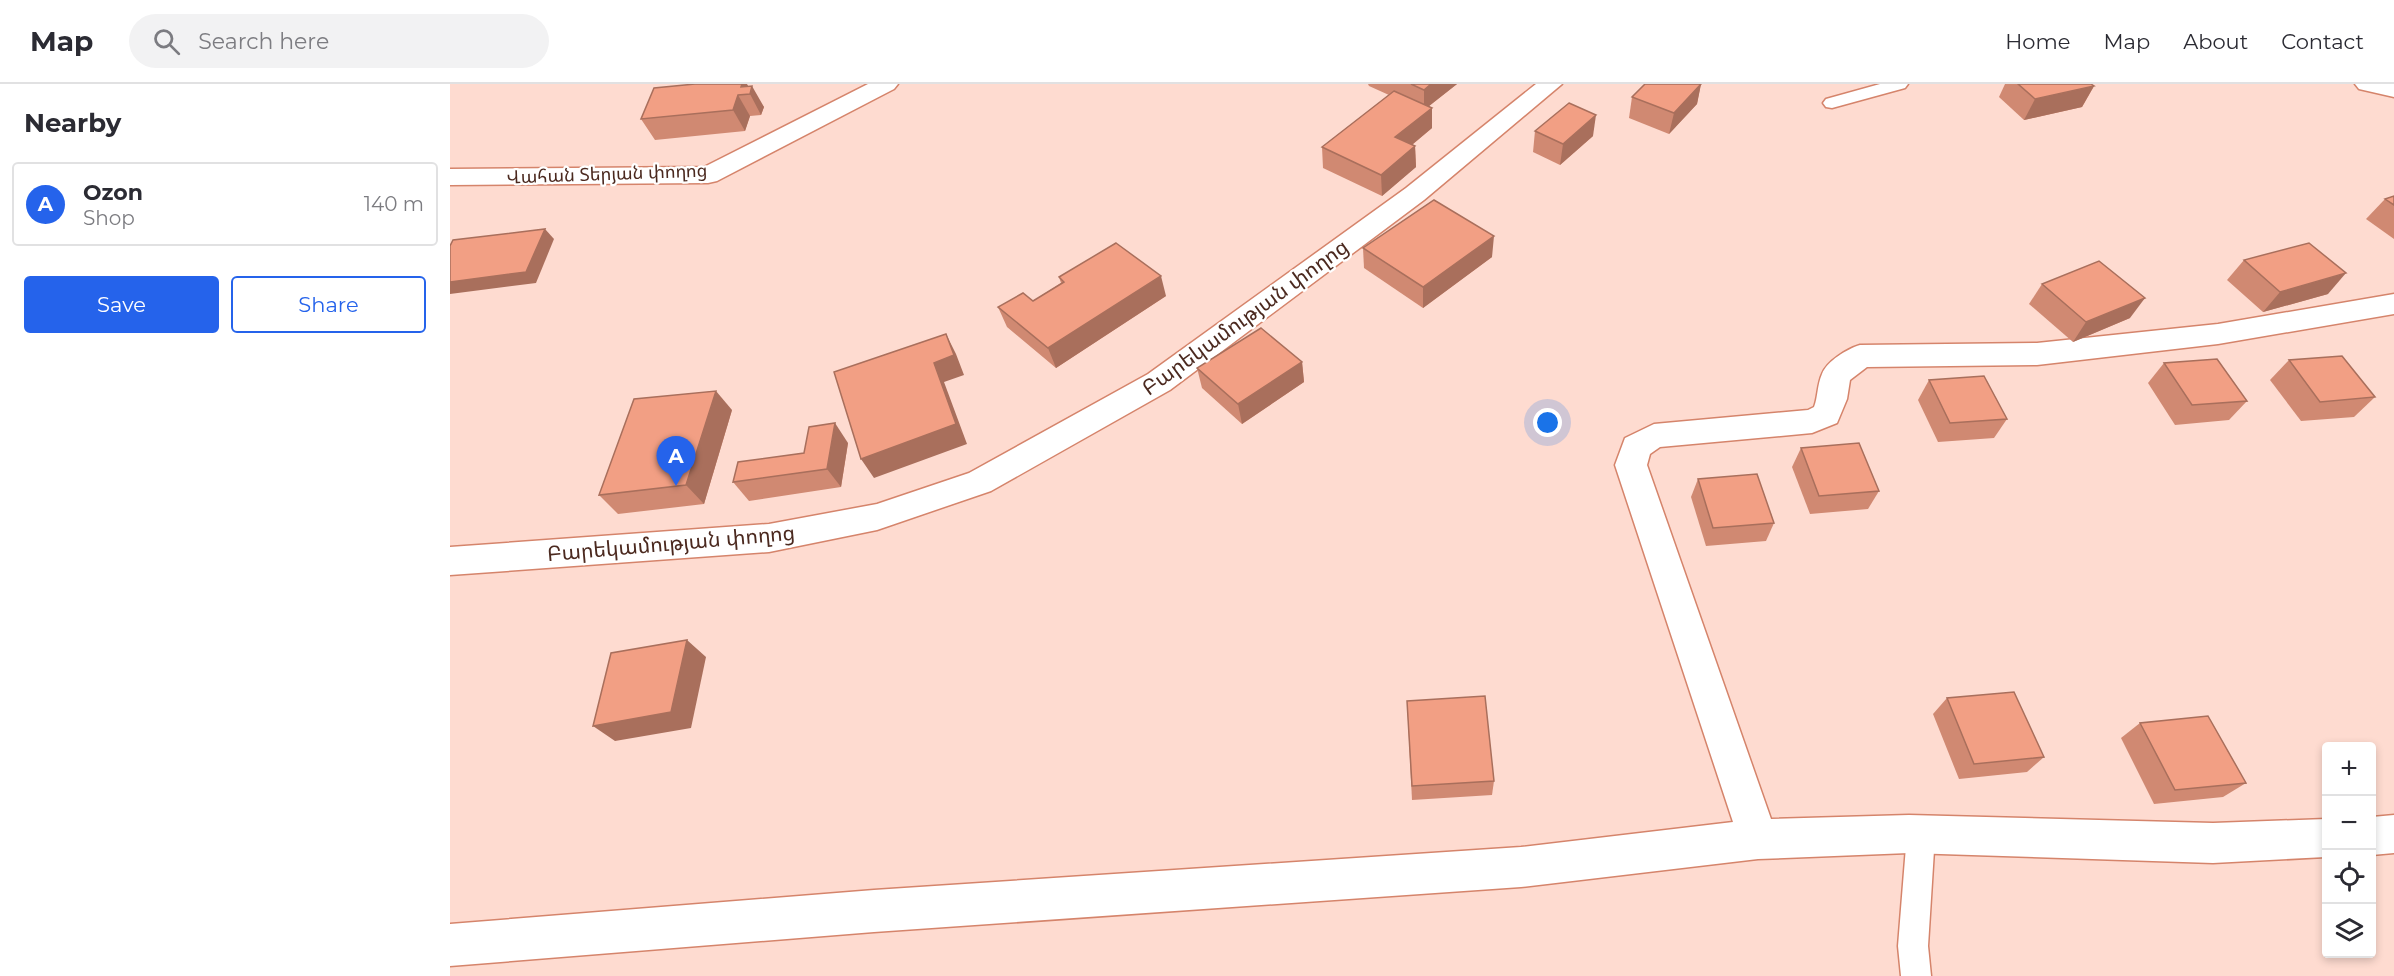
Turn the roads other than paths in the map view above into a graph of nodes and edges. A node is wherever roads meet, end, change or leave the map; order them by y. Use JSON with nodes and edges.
{"nodes":[{"id":1,"x":886,"y":84,"type":"edge"},
{"id":2,"x":1550,"y":84,"type":"edge"},
{"id":3,"x":1899,"y":84,"type":"edge"},
{"id":4,"x":2367,"y":84,"type":"edge"},
{"id":5,"x":2394,"y":90,"type":"edge"},
{"id":6,"x":1832,"y":103,"type":"dead end"},
{"id":7,"x":450,"y":177,"type":"edge"},
{"id":8,"x":2394,"y":304,"type":"edge"},
{"id":9,"x":450,"y":561,"type":"edge"},
{"id":10,"x":1921,"y":834,"type":"junction"},
{"id":11,"x":2394,"y":834,"type":"edge"},
{"id":12,"x":2376,"y":836,"type":"edge"},
{"id":13,"x":2322,"y":838,"type":"edge"},
{"id":14,"x":1758,"y":839,"type":"junction"},
{"id":15,"x":450,"y":945,"type":"edge"},
{"id":16,"x":1916,"y":976,"type":"edge"}],
"edges":[{"from":1,"to":7,"type":"street","name":"Վահան Տերյան փողոց"},
{"from":2,"to":9,"type":"street","name":"Բարեկամության փողոց"},
{"from":3,"to":6,"type":"lane"},
{"from":4,"to":5,"type":"street"},
{"from":8,"to":14,"type":"street"},
{"from":10,"to":13,"type":"street"},
{"from":10,"to":14,"type":"street"},
{"from":10,"to":16,"type":"lane"},
{"from":11,"to":12,"type":"street"},
{"from":14,"to":15,"type":"street"}]}
